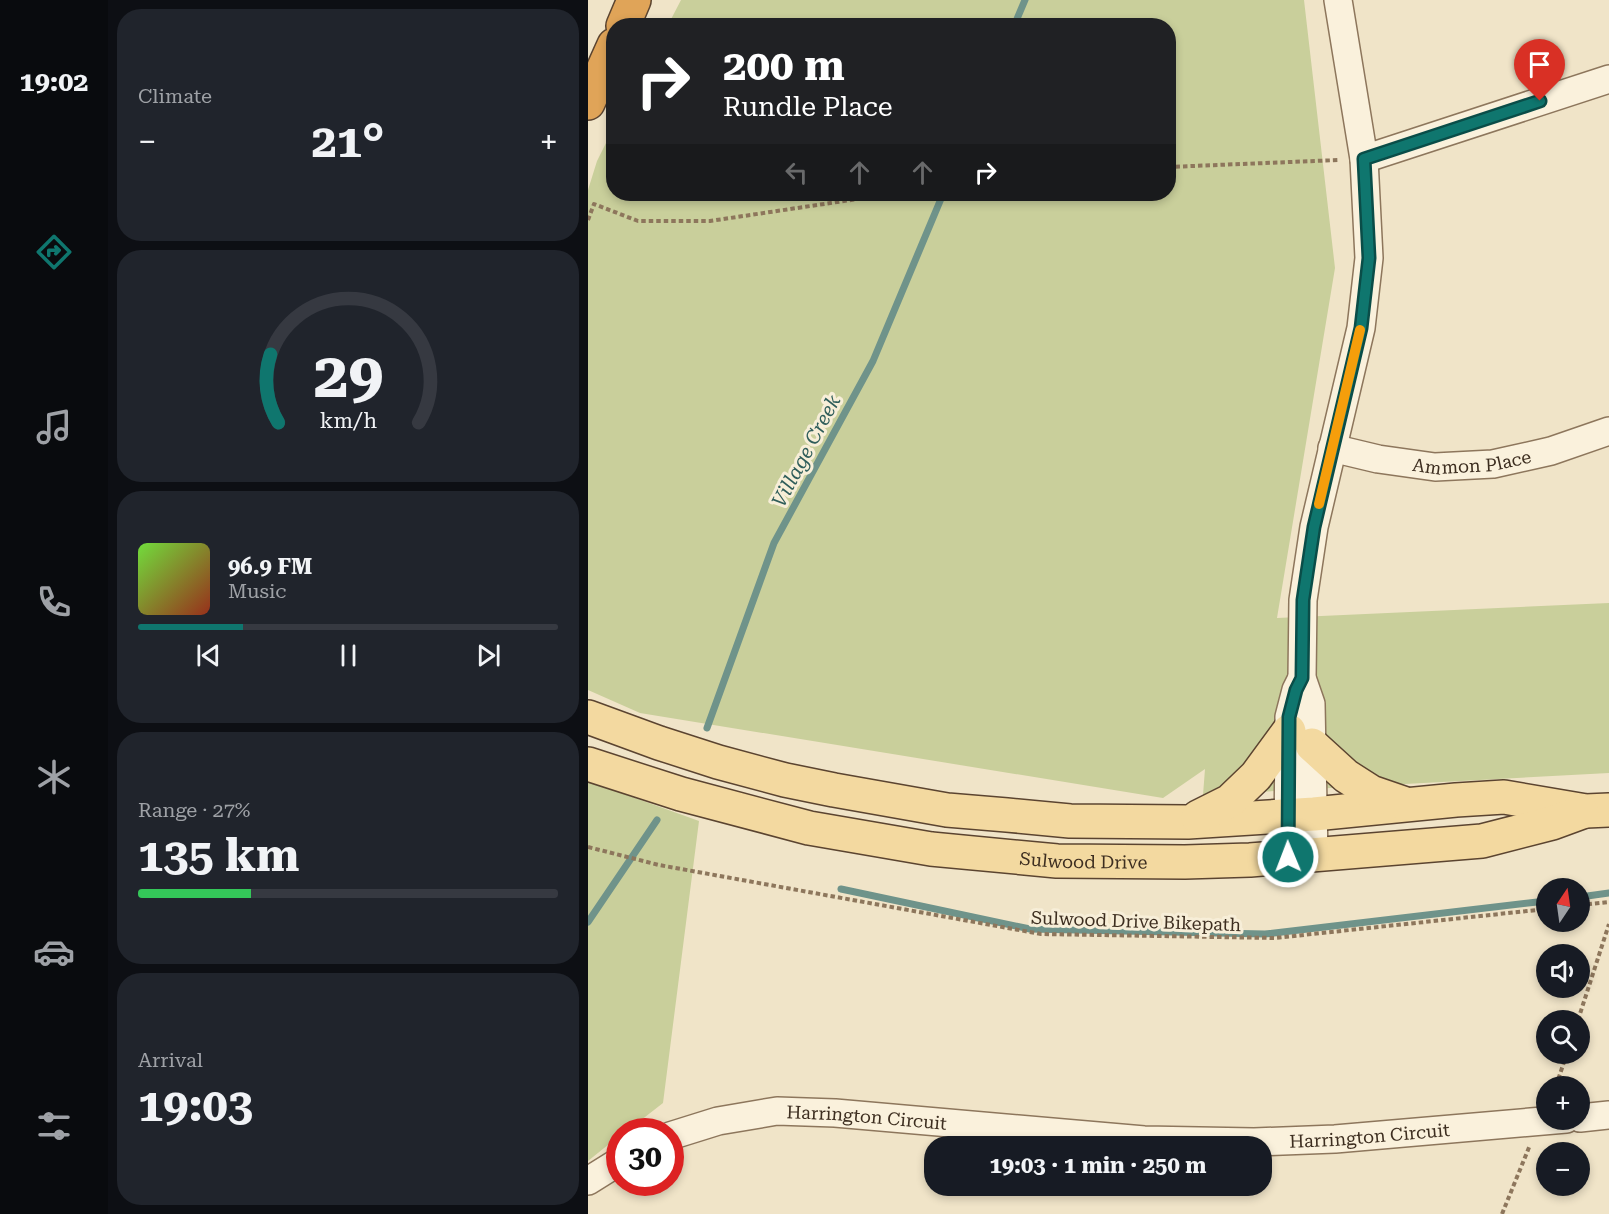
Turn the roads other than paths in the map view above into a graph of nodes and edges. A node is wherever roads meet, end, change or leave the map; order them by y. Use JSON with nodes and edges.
{"nodes":[{"id":1,"x":634,"y":0,"type":"edge"},
{"id":2,"x":1338,"y":0,"type":"edge"},
{"id":3,"x":626,"y":18,"type":"edge"},
{"id":4,"x":606,"y":63,"type":"edge"},
{"id":5,"x":1609,"y":79,"type":"edge"},
{"id":6,"x":588,"y":103,"type":"edge"},
{"id":7,"x":1364,"y":159,"type":"junction"},
{"id":8,"x":1609,"y":431,"type":"edge"},
{"id":9,"x":1332,"y":448,"type":"junction"},
{"id":10,"x":588,"y":717,"type":"edge"},
{"id":11,"x":1300,"y":738,"type":"junction"},
{"id":12,"x":588,"y":764,"type":"edge"},
{"id":13,"x":1406,"y":804,"type":"junction"},
{"id":14,"x":1598,"y":810,"type":"edge"},
{"id":15,"x":1301,"y":815,"type":"junction"},
{"id":16,"x":1188,"y":822,"type":"junction"},
{"id":17,"x":1301,"y":856,"type":"junction"},
{"id":18,"x":1609,"y":1115,"type":"edge"},
{"id":19,"x":1590,"y":1117,"type":"edge"},
{"id":20,"x":1536,"y":1122,"type":"edge"},
{"id":21,"x":684,"y":1131,"type":"edge"},
{"id":22,"x":606,"y":1170,"type":"edge"},
{"id":23,"x":588,"y":1181,"type":"edge"}],
"edges":[{"from":1,"to":3,"type":"highway"},
{"from":2,"to":7,"type":"street"},
{"from":4,"to":6,"type":"highway"},
{"from":5,"to":7,"type":"street"},
{"from":7,"to":9,"type":"street"},
{"from":8,"to":9,"type":"street","name":"Ammon Place"},
{"from":9,"to":11,"type":"street"},
{"from":10,"to":16,"type":"main road","name":"Sulwood Drive"},
{"from":11,"to":13,"type":"main road"},
{"from":11,"to":15,"type":"street"},
{"from":11,"to":16,"type":"main road"},
{"from":12,"to":17,"type":"main road","name":"Sulwood Drive"},
{"from":13,"to":14,"type":"main road","name":"Sulwood Drive"},
{"from":13,"to":15,"type":"main road","name":"Sulwood Drive"},
{"from":14,"to":17,"type":"main road","name":"Sulwood Drive"},
{"from":15,"to":16,"type":"main road","name":"Sulwood Drive"},
{"from":15,"to":17,"type":"street"},
{"from":18,"to":19,"type":"street"},
{"from":20,"to":21,"type":"street","name":"Harrington Circuit"},
{"from":22,"to":23,"type":"street"}]}
